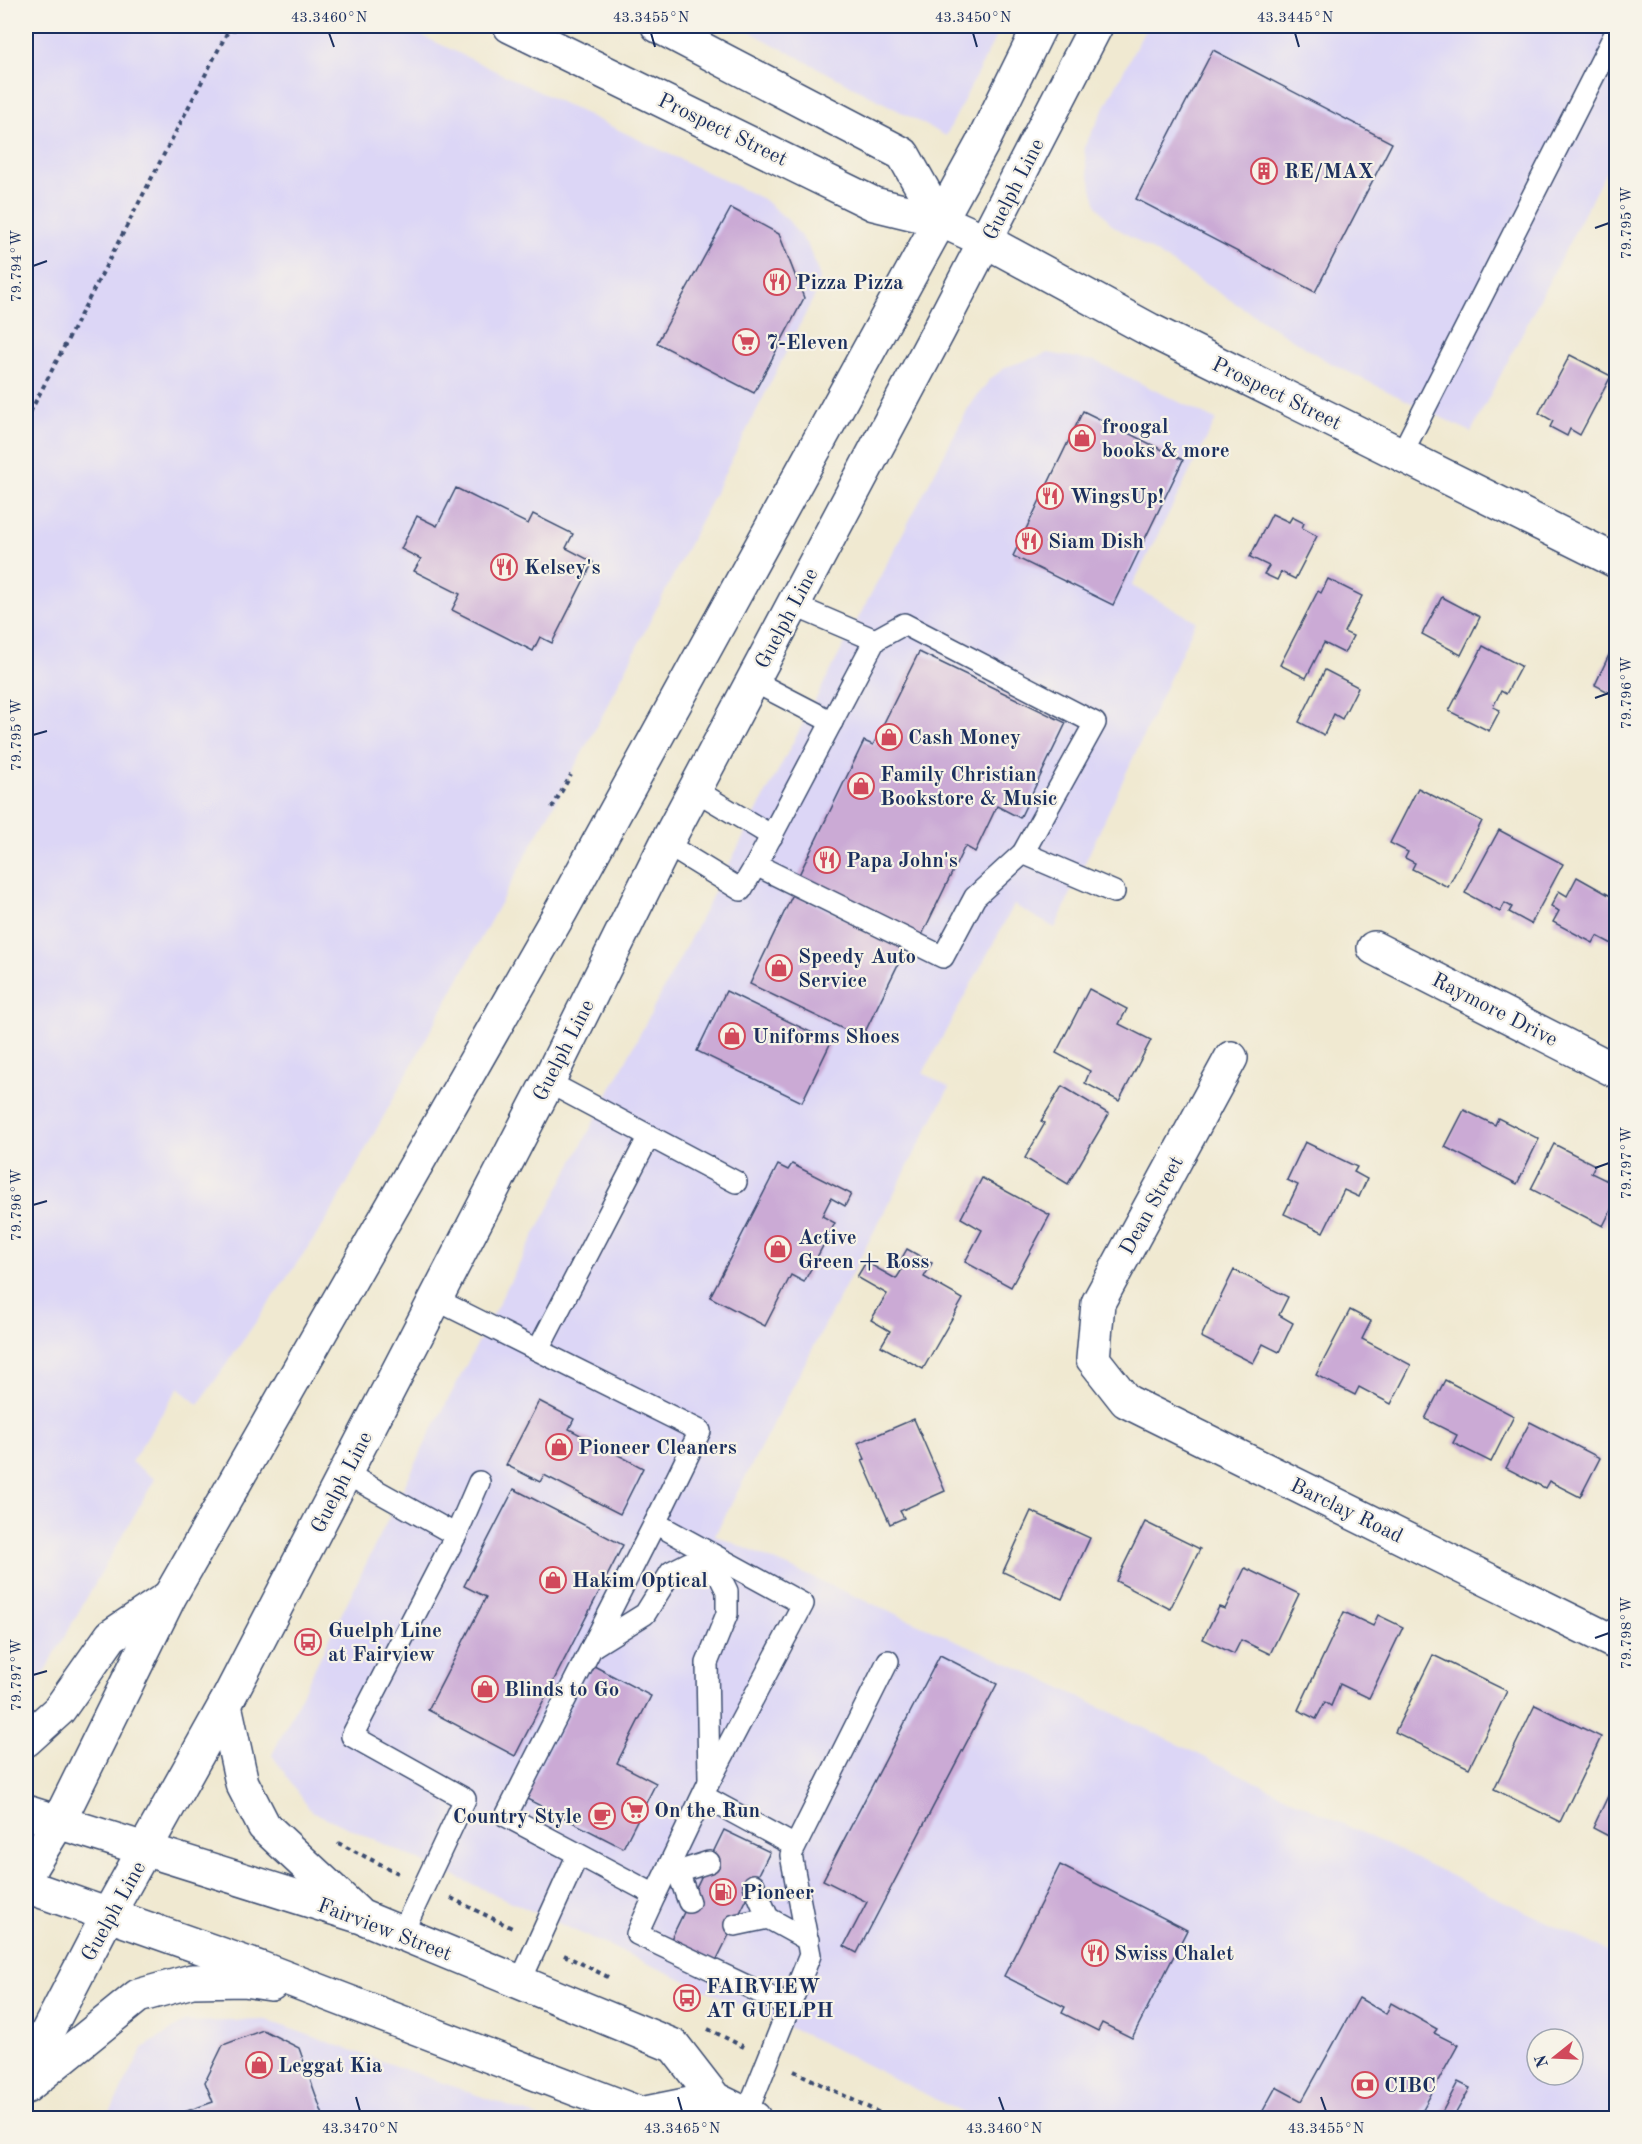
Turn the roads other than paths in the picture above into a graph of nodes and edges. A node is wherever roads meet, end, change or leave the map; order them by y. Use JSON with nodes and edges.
{"nodes":[{"id":1,"x":658,"y":26,"type":"edge"},
{"id":2,"x":1040,"y":26,"type":"edge"},
{"id":3,"x":1096,"y":26,"type":"edge"},
{"id":4,"x":530,"y":30,"type":"edge"},
{"id":5,"x":1617,"y":32,"type":"edge"},
{"id":6,"x":940,"y":220,"type":"junction"},
{"id":7,"x":986,"y":241,"type":"junction"},
{"id":8,"x":1401,"y":455,"type":"junction"},
{"id":9,"x":1617,"y":561,"type":"edge"},
{"id":10,"x":793,"y":606,"type":"junction"},
{"id":11,"x":875,"y":640,"type":"junction"},
{"id":12,"x":753,"y":681,"type":"junction"},
{"id":13,"x":832,"y":722,"type":"junction"},
{"id":14,"x":695,"y":790,"type":"junction"},
{"id":15,"x":772,"y":836,"type":"junction"},
{"id":16,"x":666,"y":844,"type":"junction"},
{"id":17,"x":1023,"y":853,"type":"junction"},
{"id":18,"x":756,"y":866,"type":"junction"},
{"id":19,"x":1114,"y":892,"type":"dead end"},
{"id":20,"x":1374,"y":948,"type":"dead end"},
{"id":21,"x":1231,"y":1058,"type":"dead end"},
{"id":22,"x":1617,"y":1071,"type":"edge"},
{"id":23,"x":548,"y":1082,"type":"junction"},
{"id":24,"x":649,"y":1136,"type":"junction"},
{"id":25,"x":736,"y":1182,"type":"dead end"},
{"id":26,"x":435,"y":1299,"type":"junction"},
{"id":27,"x":538,"y":1350,"type":"junction"},
{"id":28,"x":1093,"y":1359,"type":"joint"},
{"id":29,"x":345,"y":1473,"type":"junction"},
{"id":30,"x":479,"y":1482,"type":"dead end"},
{"id":31,"x":655,"y":1523,"type":"junction"},
{"id":32,"x":456,"y":1534,"type":"junction"},
{"id":33,"x":170,"y":1596,"type":"junction"},
{"id":34,"x":1617,"y":1643,"type":"edge"},
{"id":35,"x":592,"y":1647,"type":"junction"},
{"id":36,"x":888,"y":1661,"type":"dead end"},
{"id":37,"x":225,"y":1705,"type":"junction"},
{"id":38,"x":26,"y":1740,"type":"edge"},
{"id":39,"x":706,"y":1789,"type":"junction"},
{"id":40,"x":26,"y":1812,"type":"edge"},
{"id":41,"x":58,"y":1821,"type":"junction"},
{"id":42,"x":795,"y":1846,"type":"junction"},
{"id":43,"x":147,"y":1850,"type":"junction"},
{"id":44,"x":578,"y":1854,"type":"junction"},
{"id":45,"x":709,"y":1862,"type":"dead end"},
{"id":46,"x":673,"y":1869,"type":"junction"},
{"id":47,"x":26,"y":1875,"type":"edge"},
{"id":48,"x":754,"y":1885,"type":"dead end"},
{"id":49,"x":26,"y":1886,"type":"edge"},
{"id":50,"x":654,"y":1895,"type":"junction"},
{"id":51,"x":689,"y":1902,"type":"dead end"},
{"id":52,"x":109,"y":1913,"type":"junction"},
{"id":53,"x":362,"y":1917,"type":"junction"},
{"id":54,"x":768,"y":1918,"type":"junction"},
{"id":55,"x":735,"y":1925,"type":"dead end"},
{"id":56,"x":402,"y":1933,"type":"junction"},
{"id":57,"x":808,"y":1940,"type":"junction"},
{"id":58,"x":520,"y":1982,"type":"junction"},
{"id":59,"x":311,"y":1987,"type":"junction"},
{"id":60,"x":791,"y":2007,"type":"junction"},
{"id":61,"x":26,"y":2073,"type":"edge"},
{"id":62,"x":26,"y":2087,"type":"edge"},
{"id":63,"x":715,"y":2099,"type":"junction"},
{"id":64,"x":750,"y":2116,"type":"edge"}],
"edges":[{"from":1,"to":6,"type":"main road"},
{"from":2,"to":6,"type":"main road"},
{"from":3,"to":7,"type":"main road","name":"Guelph Line"},
{"from":4,"to":6,"type":"main road","name":"Prospect Street"},
{"from":5,"to":8,"type":"lane"},
{"from":6,"to":7,"type":"main road","name":"Prospect Street"},
{"from":6,"to":33,"type":"main road"},
{"from":7,"to":8,"type":"main road","name":"Prospect Street"},
{"from":7,"to":10,"type":"main road","name":"Guelph Line"},
{"from":8,"to":9,"type":"main road","name":"Prospect Street"},
{"from":10,"to":11,"type":"lane"},
{"from":10,"to":12,"type":"main road","name":"Guelph Line"},
{"from":11,"to":13,"type":"lane"},
{"from":11,"to":17,"type":"lane"},
{"from":12,"to":13,"type":"lane"},
{"from":12,"to":14,"type":"main road","name":"Guelph Line"},
{"from":13,"to":15,"type":"lane"},
{"from":14,"to":15,"type":"lane"},
{"from":14,"to":16,"type":"main road","name":"Guelph Line"},
{"from":15,"to":18,"type":"lane"},
{"from":16,"to":18,"type":"lane"},
{"from":16,"to":23,"type":"main road","name":"Guelph Line"},
{"from":17,"to":18,"type":"lane"},
{"from":17,"to":19,"type":"lane"},
{"from":20,"to":22,"type":"main road","name":"Raymore Drive"},
{"from":21,"to":28,"type":"main road","name":"Dean Street"},
{"from":23,"to":24,"type":"lane"},
{"from":23,"to":26,"type":"main road","name":"Guelph Line"},
{"from":24,"to":25,"type":"lane"},
{"from":24,"to":27,"type":"lane"},
{"from":26,"to":27,"type":"lane"},
{"from":26,"to":29,"type":"main road","name":"Guelph Line"},
{"from":27,"to":31,"type":"lane"},
{"from":28,"to":34,"type":"main road","name":"Barclay Road"},
{"from":29,"to":32,"type":"lane"},
{"from":29,"to":37,"type":"main road","name":"Guelph Line"},
{"from":30,"to":32,"type":"lane"},
{"from":31,"to":35,"type":"lane"},
{"from":31,"to":39,"type":"lane"},
{"from":32,"to":56,"type":"lane"},
{"from":33,"to":38,"type":"main road"},
{"from":33,"to":41,"type":"main road"},
{"from":35,"to":39,"type":"lane"},
{"from":35,"to":44,"type":"lane"},
{"from":36,"to":42,"type":"lane"},
{"from":37,"to":43,"type":"main road","name":"Guelph Line"},
{"from":37,"to":53,"type":"main road"},
{"from":39,"to":42,"type":"lane"},
{"from":39,"to":46,"type":"lane"},
{"from":40,"to":41,"type":"main road","name":"Fairview Street"},
{"from":41,"to":43,"type":"main road","name":"Fairview Street"},
{"from":41,"to":47,"type":"main road"},
{"from":42,"to":57,"type":"lane"},
{"from":43,"to":52,"type":"main road","name":"Guelph Line"},
{"from":43,"to":53,"type":"main road","name":"Fairview Street"},
{"from":44,"to":50,"type":"lane"},
{"from":44,"to":58,"type":"lane"},
{"from":45,"to":46,"type":"lane"},
{"from":46,"to":50,"type":"lane"},
{"from":46,"to":51,"type":"lane"},
{"from":48,"to":54,"type":"lane"},
{"from":49,"to":52,"type":"main road"},
{"from":50,"to":60,"type":"lane"},
{"from":52,"to":59,"type":"main road"},
{"from":52,"to":61,"type":"main road","name":"Guelph Line"},
{"from":53,"to":56,"type":"main road","name":"Fairview Street"},
{"from":54,"to":55,"type":"lane"},
{"from":54,"to":57,"type":"lane"},
{"from":56,"to":58,"type":"main road","name":"Fairview Street"},
{"from":57,"to":60,"type":"lane"},
{"from":58,"to":63,"type":"main road","name":"Fairview Street"},
{"from":59,"to":62,"type":"main road"},
{"from":59,"to":63,"type":"main road"},
{"from":60,"to":64,"type":"lane"},
{"from":63,"to":64,"type":"main road","name":"Fairview Street"}]}
